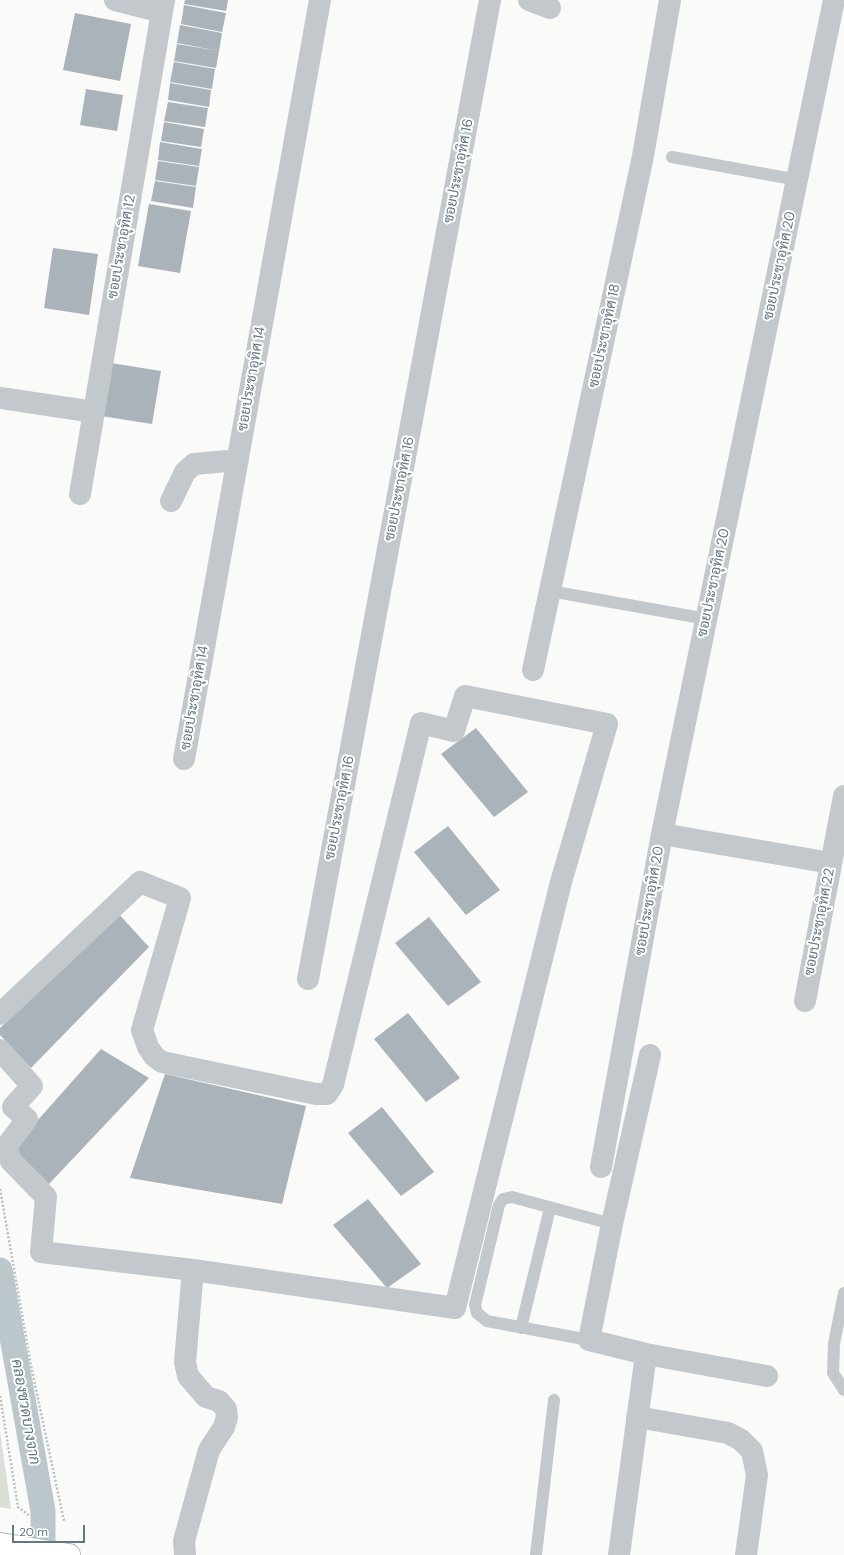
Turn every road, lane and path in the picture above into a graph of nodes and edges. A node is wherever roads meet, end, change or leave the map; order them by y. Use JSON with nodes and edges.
{"nodes":[{"id":1,"x":115,"y":0,"type":"edge"},
{"id":2,"x":320,"y":0,"type":"edge"},
{"id":3,"x":490,"y":0,"type":"edge"},
{"id":4,"x":529,"y":0,"type":"edge"},
{"id":5,"x":670,"y":0,"type":"edge"},
{"id":6,"x":834,"y":0,"type":"edge"},
{"id":7,"x":163,"y":6,"type":"edge"},
{"id":8,"x":550,"y":8,"type":"dead end"},
{"id":9,"x":672,"y":157,"type":"dead end"},
{"id":10,"x":798,"y":180,"type":"junction"},
{"id":11,"x":0,"y":398,"type":"edge"},
{"id":12,"x":94,"y":412,"type":"junction"},
{"id":13,"x":238,"y":460,"type":"junction"},
{"id":14,"x":80,"y":494,"type":"dead end"},
{"id":15,"x":171,"y":501,"type":"dead end"},
{"id":16,"x":550,"y":591,"type":"junction"},
{"id":17,"x":707,"y":619,"type":"junction"},
{"id":18,"x":533,"y":670,"type":"dead end"},
{"id":19,"x":184,"y":759,"type":"dead end"},
{"id":20,"x":844,"y":796,"type":"edge"},
{"id":21,"x":662,"y":834,"type":"junction"},
{"id":22,"x":831,"y":863,"type":"junction"},
{"id":23,"x":308,"y":979,"type":"dead end"},
{"id":24,"x":805,"y":1001,"type":"dead end"},
{"id":25,"x":0,"y":1014,"type":"edge"},
{"id":26,"x":0,"y":1050,"type":"edge"},
{"id":27,"x":650,"y":1055,"type":"dead end"},
{"id":28,"x":601,"y":1167,"type":"dead end"},
{"id":29,"x":0,"y":1190,"type":"edge"},
{"id":30,"x":550,"y":1208,"type":"junction"},
{"id":31,"x":612,"y":1224,"type":"junction"},
{"id":32,"x":193,"y":1270,"type":"junction"},
{"id":33,"x":844,"y":1293,"type":"edge"},
{"id":34,"x":521,"y":1328,"type":"junction"},
{"id":35,"x":589,"y":1340,"type":"junction"},
{"id":36,"x":646,"y":1354,"type":"junction"},
{"id":37,"x":767,"y":1376,"type":"dead end"},
{"id":38,"x":844,"y":1390,"type":"edge"},
{"id":39,"x":0,"y":1396,"type":"edge"},
{"id":40,"x":554,"y":1400,"type":"dead end"},
{"id":41,"x":637,"y":1417,"type":"junction"},
{"id":42,"x":30,"y":1516,"type":"dead end"},
{"id":43,"x":64,"y":1521,"type":"dead end"},
{"id":44,"x":0,"y":1544,"type":"edge"},
{"id":45,"x":26,"y":1551,"type":"edge"},
{"id":46,"x":69,"y":1555,"type":"edge"},
{"id":47,"x":185,"y":1555,"type":"edge"},
{"id":48,"x":536,"y":1555,"type":"edge"},
{"id":49,"x":619,"y":1555,"type":"edge"},
{"id":50,"x":746,"y":1555,"type":"edge"}],
"edges":[{"from":1,"to":7,"type":"street"},
{"from":2,"to":13,"type":"street","name":"ซอยประชาอุทิศ 14"},
{"from":3,"to":23,"type":"street","name":"ซอยประชาอุทิศ 16"},
{"from":4,"to":8,"type":"street"},
{"from":5,"to":16,"type":"street","name":"ซอยประชาอุทิศ 18"},
{"from":6,"to":10,"type":"street","name":"ซอยประชาอุทิศ 20"},
{"from":7,"to":12,"type":"street","name":"ซอยประชาอุทิศ 12"},
{"from":9,"to":10,"type":"lane"},
{"from":10,"to":17,"type":"street","name":"ซอยประชาอุทิศ 20"},
{"from":11,"to":12,"type":"street"},
{"from":12,"to":14,"type":"street","name":"ซอยประชาอุทิศ 12"},
{"from":13,"to":15,"type":"street"},
{"from":13,"to":19,"type":"street","name":"ซอยประชาอุทิศ 14"},
{"from":16,"to":17,"type":"lane"},
{"from":16,"to":18,"type":"street","name":"ซอยประชาอุทิศ 18"},
{"from":17,"to":21,"type":"street","name":"ซอยประชาอุทิศ 20"},
{"from":20,"to":22,"type":"street","name":"ซอยประชาอุทิศ 22"},
{"from":21,"to":22,"type":"street"},
{"from":21,"to":28,"type":"street","name":"ซอยประชาอุทิศ 20"},
{"from":22,"to":24,"type":"street","name":"ซอยประชาอุทิศ 22"},
{"from":25,"to":32,"type":"street"},
{"from":26,"to":32,"type":"street"},
{"from":27,"to":31,"type":"street"},
{"from":29,"to":43,"type":"path"},
{"from":30,"to":31,"type":"lane"},
{"from":30,"to":34,"type":"lane"},
{"from":30,"to":34,"type":"lane"},
{"from":31,"to":35,"type":"street"},
{"from":32,"to":47,"type":"street"},
{"from":33,"to":38,"type":"lane"},
{"from":34,"to":35,"type":"lane"},
{"from":35,"to":36,"type":"street"},
{"from":36,"to":37,"type":"street"},
{"from":36,"to":41,"type":"street"},
{"from":39,"to":42,"type":"path"},
{"from":40,"to":48,"type":"lane"},
{"from":41,"to":49,"type":"street"},
{"from":41,"to":50,"type":"street"},
{"from":44,"to":45,"type":"street"},
{"from":45,"to":46,"type":"street"}]}
